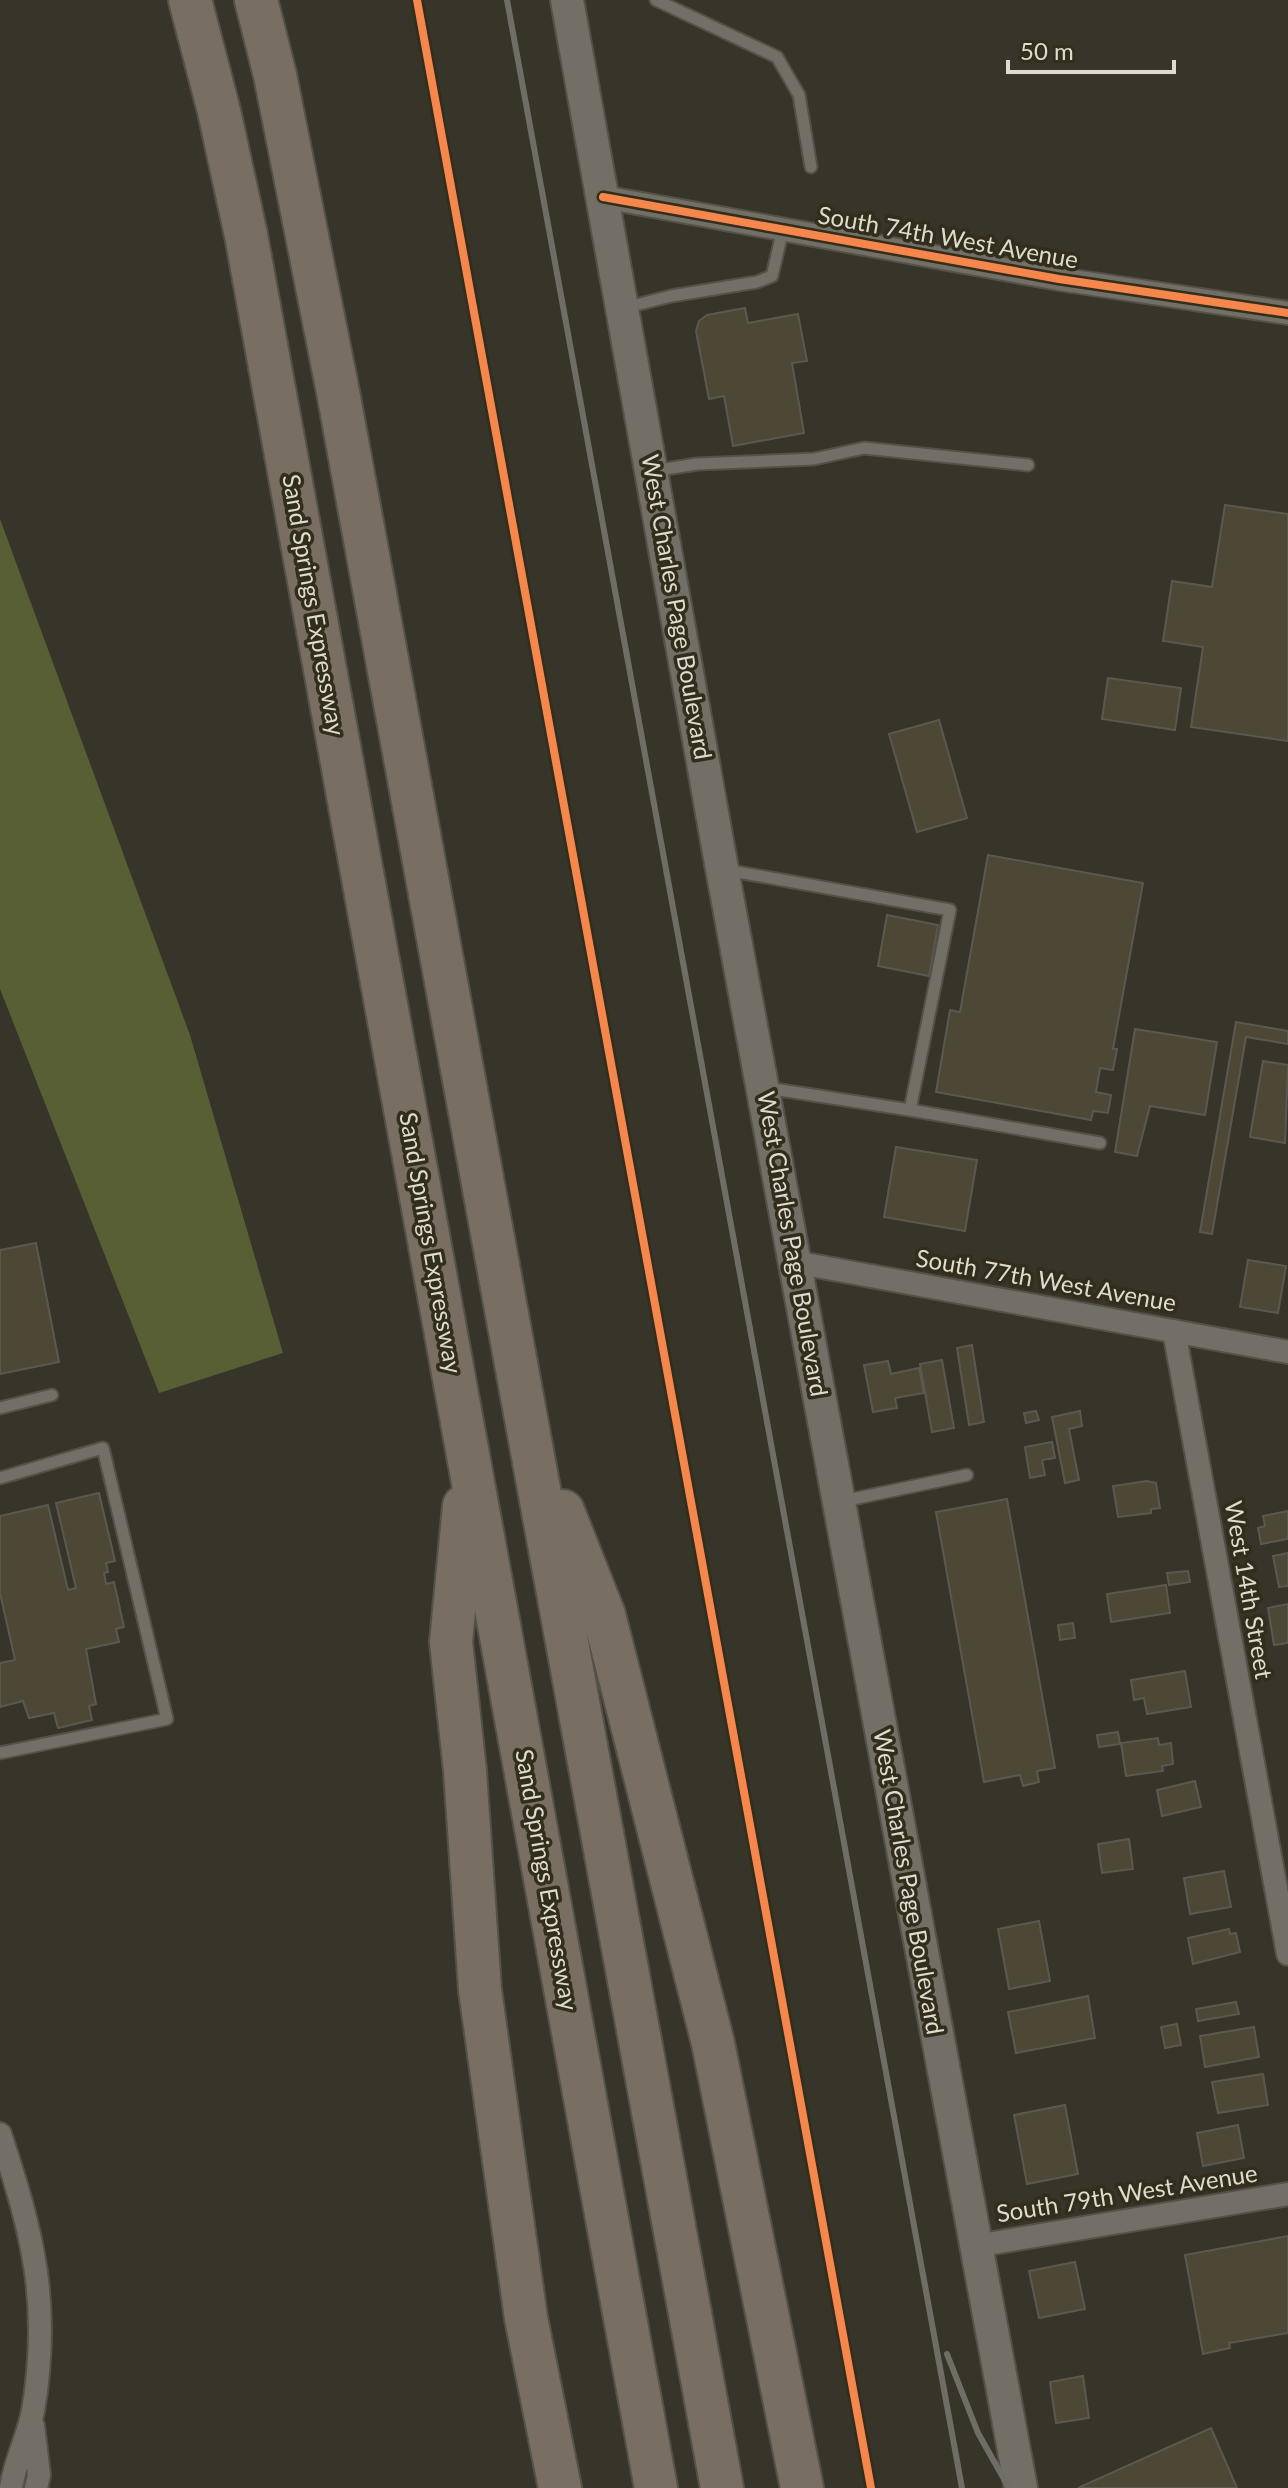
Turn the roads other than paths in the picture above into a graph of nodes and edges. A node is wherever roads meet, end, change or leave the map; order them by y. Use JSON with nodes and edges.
{"nodes":[{"id":1,"x":190,"y":0,"type":"edge"},
{"id":2,"x":256,"y":0,"type":"edge"},
{"id":3,"x":567,"y":0,"type":"edge"},
{"id":4,"x":656,"y":0,"type":"edge"},
{"id":5,"x":811,"y":167,"type":"dead end"},
{"id":6,"x":603,"y":197,"type":"junction"},
{"id":7,"x":783,"y":229,"type":"junction"},
{"id":8,"x":623,"y":308,"type":"junction"},
{"id":9,"x":1288,"y":313,"type":"edge"},
{"id":10,"x":1028,"y":465,"type":"dead end"},
{"id":11,"x":653,"y":471,"type":"junction"},
{"id":12,"x":722,"y":869,"type":"junction"},
{"id":13,"x":763,"y":1087,"type":"junction"},
{"id":14,"x":910,"y":1110,"type":"junction"},
{"id":15,"x":1100,"y":1143,"type":"dead end"},
{"id":16,"x":794,"y":1262,"type":"junction"},
{"id":17,"x":1174,"y":1331,"type":"junction"},
{"id":18,"x":1288,"y":1352,"type":"edge"},
{"id":19,"x":52,"y":1395,"type":"dead end"},
{"id":20,"x":0,"y":1408,"type":"edge"},
{"id":21,"x":528,"y":1421,"type":"junction"},
{"id":22,"x":469,"y":1452,"type":"junction"},
{"id":23,"x":967,"y":1475,"type":"dead end"},
{"id":24,"x":0,"y":1478,"type":"edge"},
{"id":25,"x":839,"y":1502,"type":"junction"},
{"id":26,"x":0,"y":1753,"type":"edge"},
{"id":27,"x":1288,"y":1954,"type":"edge"},
{"id":28,"x":0,"y":2134,"type":"edge"},
{"id":29,"x":1288,"y":2194,"type":"edge"},
{"id":30,"x":975,"y":2246,"type":"junction"},
{"id":31,"x":32,"y":2416,"type":"junction"},
{"id":32,"x":11,"y":2488,"type":"edge"},
{"id":33,"x":36,"y":2488,"type":"edge"},
{"id":34,"x":560,"y":2488,"type":"edge"},
{"id":35,"x":656,"y":2488,"type":"edge"},
{"id":36,"x":722,"y":2488,"type":"edge"},
{"id":37,"x":802,"y":2488,"type":"edge"},
{"id":38,"x":1021,"y":2488,"type":"edge"}],
"edges":[{"from":1,"to":22,"type":"highway","name":"Sand Springs Expressway"},
{"from":2,"to":21,"type":"highway"},
{"from":3,"to":6,"type":"main road","name":"West Charles Page Boulevard"},
{"from":4,"to":5,"type":"lane"},
{"from":6,"to":7,"type":"street","name":"South 74th West Avenue"},
{"from":6,"to":8,"type":"main road","name":"West Charles Page Boulevard"},
{"from":7,"to":8,"type":"lane"},
{"from":7,"to":9,"type":"street","name":"South 74th West Avenue"},
{"from":8,"to":11,"type":"main road","name":"West Charles Page Boulevard"},
{"from":10,"to":11,"type":"lane"},
{"from":11,"to":12,"type":"main road","name":"West Charles Page Boulevard"},
{"from":12,"to":13,"type":"main road","name":"West Charles Page Boulevard"},
{"from":12,"to":14,"type":"lane"},
{"from":13,"to":14,"type":"lane"},
{"from":13,"to":16,"type":"main road","name":"West Charles Page Boulevard"},
{"from":14,"to":15,"type":"lane"},
{"from":16,"to":17,"type":"street","name":"South 77th West Avenue"},
{"from":16,"to":25,"type":"main road","name":"West Charles Page Boulevard"},
{"from":17,"to":18,"type":"street","name":"South 77th West Avenue"},
{"from":17,"to":27,"type":"street","name":"West 14th Street"},
{"from":19,"to":20,"type":"lane"},
{"from":21,"to":36,"type":"highway"},
{"from":21,"to":37,"type":"highway"},
{"from":22,"to":34,"type":"highway"},
{"from":22,"to":35,"type":"highway","name":"Sand Springs Expressway"},
{"from":23,"to":25,"type":"lane"},
{"from":24,"to":26,"type":"lane"},
{"from":25,"to":30,"type":"main road","name":"West Charles Page Boulevard"},
{"from":28,"to":31,"type":"street"},
{"from":29,"to":30,"type":"street","name":"South 79th West Avenue"},
{"from":30,"to":38,"type":"main road","name":"West Charles Page Boulevard"},
{"from":31,"to":32,"type":"street"},
{"from":31,"to":33,"type":"street"}]}
